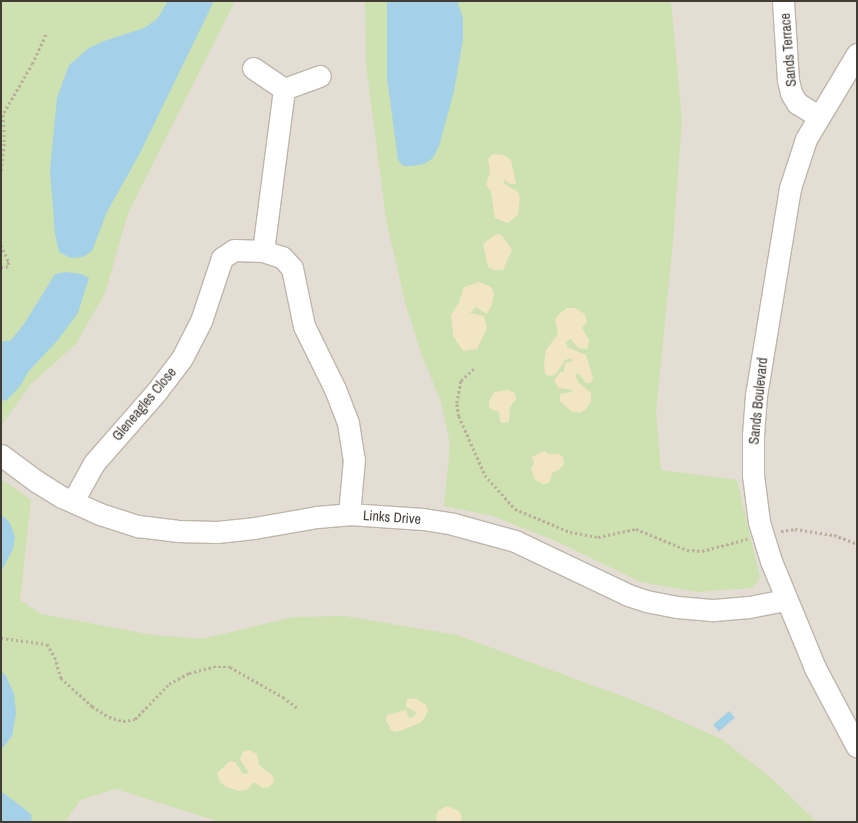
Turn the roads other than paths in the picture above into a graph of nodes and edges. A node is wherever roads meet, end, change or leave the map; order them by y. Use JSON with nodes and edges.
{"nodes":[{"id":1,"x":783,"y":1,"type":"edge"},
{"id":2,"x":857,"y":54,"type":"edge"},
{"id":3,"x":253,"y":68,"type":"dead end"},
{"id":4,"x":320,"y":76,"type":"dead end"},
{"id":5,"x":284,"y":89,"type":"junction"},
{"id":6,"x":818,"y":116,"type":"junction"},
{"id":7,"x":263,"y":251,"type":"junction"},
{"id":8,"x":1,"y":455,"type":"edge"},
{"id":9,"x":72,"y":502,"type":"junction"},
{"id":10,"x":349,"y":514,"type":"junction"},
{"id":11,"x":786,"y":600,"type":"junction"},
{"id":12,"x":857,"y":747,"type":"edge"}],
"edges":[{"from":1,"to":6,"type":"street","name":"Sands Terrace"},
{"from":2,"to":6,"type":"street","name":"Sands Boulevard"},
{"from":3,"to":5,"type":"street"},
{"from":4,"to":5,"type":"street"},
{"from":5,"to":7,"type":"street"},
{"from":6,"to":11,"type":"street","name":"Sands Boulevard"},
{"from":7,"to":9,"type":"street","name":"Gleneagles Close"},
{"from":7,"to":10,"type":"street","name":"Gleneagles Close"},
{"from":8,"to":9,"type":"street","name":"Links Drive"},
{"from":9,"to":10,"type":"street","name":"Links Drive"},
{"from":10,"to":11,"type":"street","name":"Links Drive"},
{"from":11,"to":12,"type":"street","name":"Sands Boulevard"}]}
